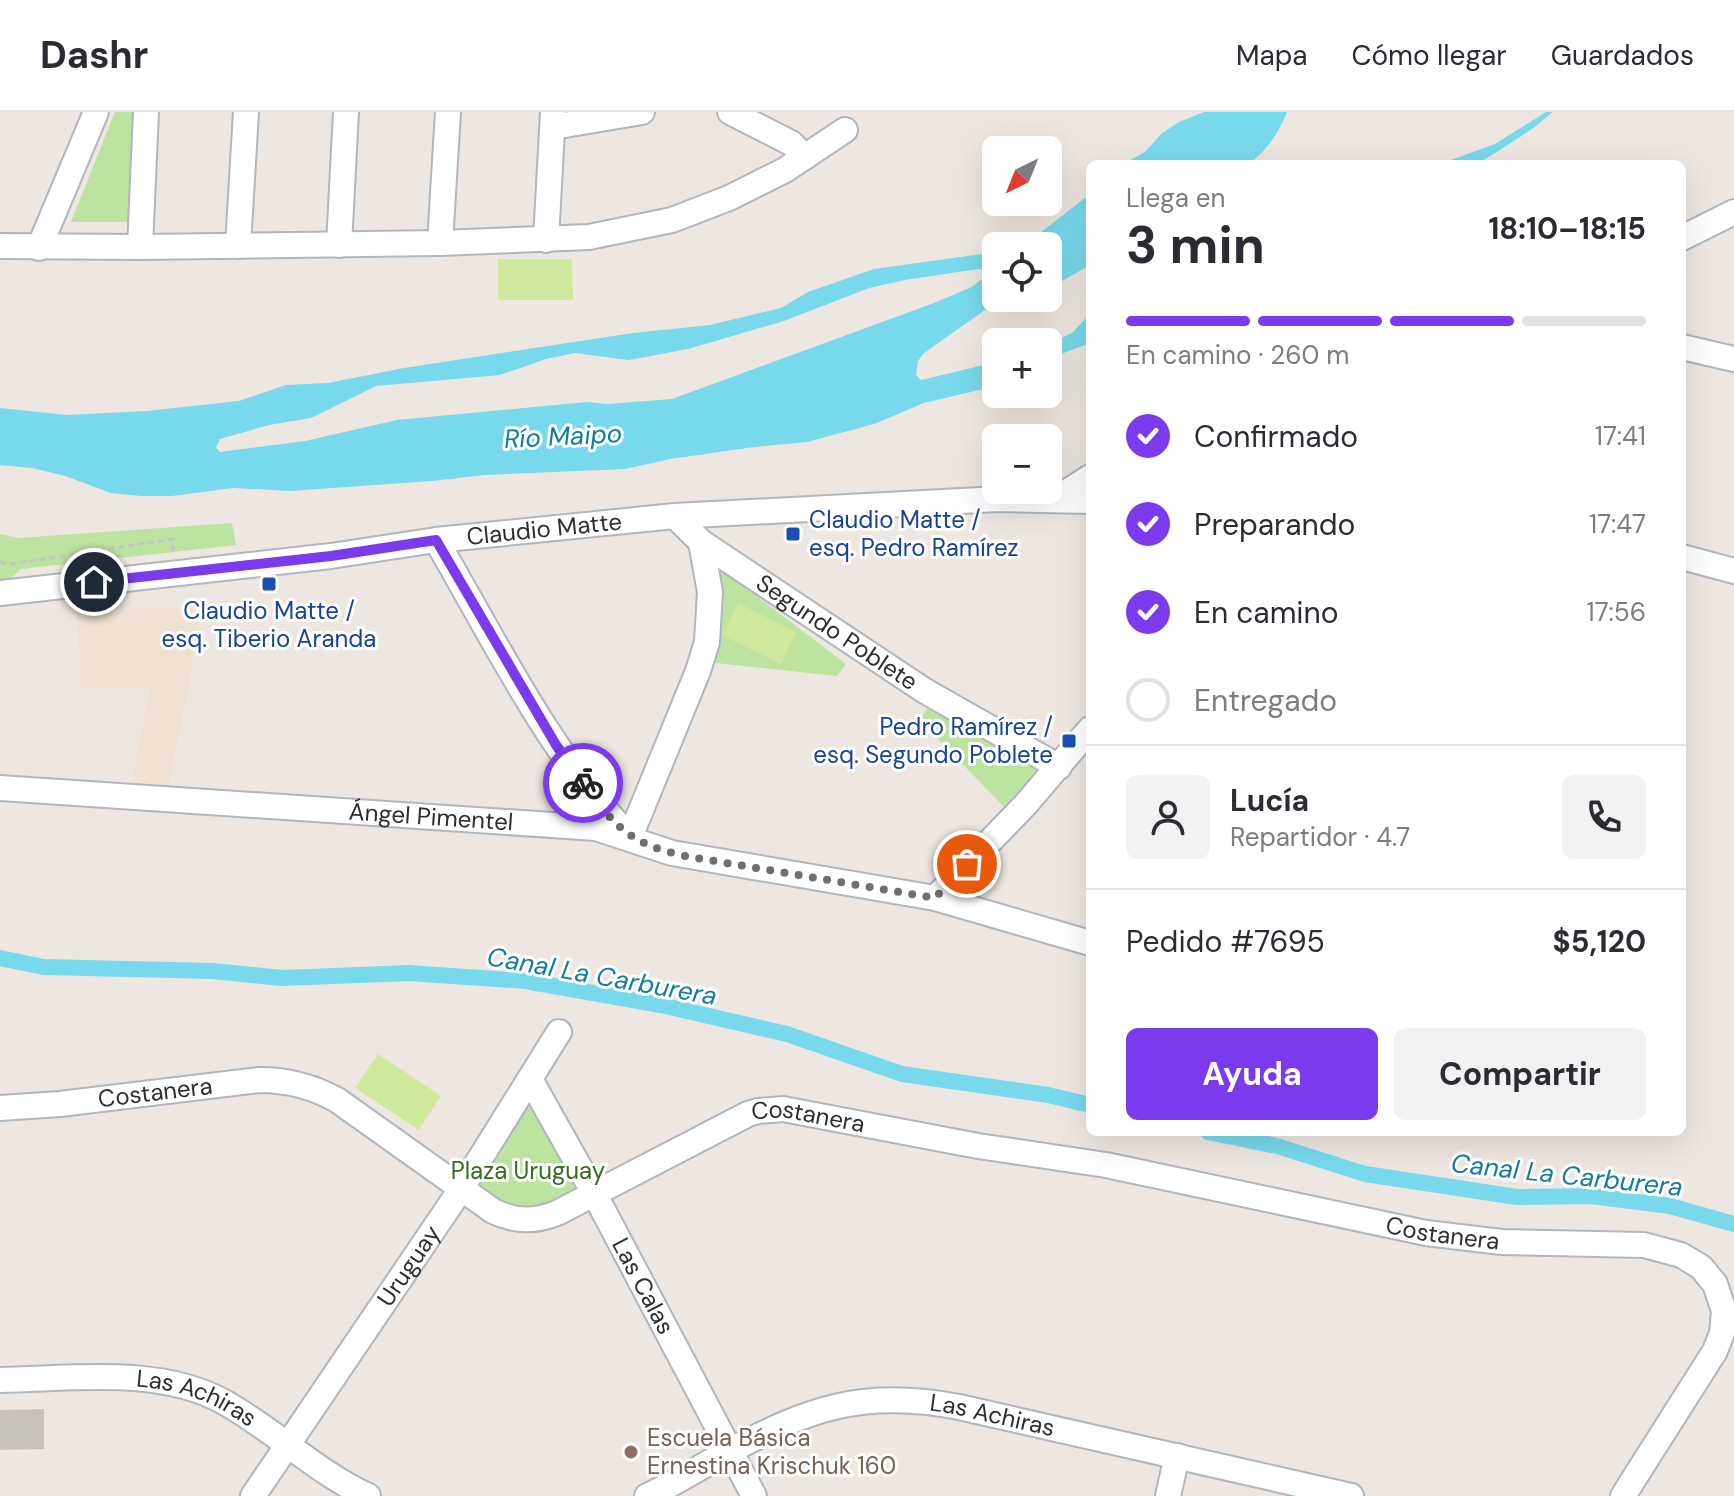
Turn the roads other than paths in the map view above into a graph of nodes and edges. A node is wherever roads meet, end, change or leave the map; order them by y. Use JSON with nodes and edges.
{"nodes":[{"id":1,"x":96,"y":112,"type":"edge"},
{"id":2,"x":146,"y":112,"type":"edge"},
{"id":3,"x":246,"y":112,"type":"edge"},
{"id":4,"x":346,"y":112,"type":"edge"},
{"id":5,"x":448,"y":112,"type":"edge"},
{"id":6,"x":642,"y":112,"type":"edge"},
{"id":7,"x":730,"y":112,"type":"edge"},
{"id":8,"x":553,"y":119,"type":"edge"},
{"id":9,"x":845,"y":130,"type":"dead end"},
{"id":10,"x":805,"y":157,"type":"junction"},
{"id":11,"x":1734,"y":212,"type":"edge"},
{"id":12,"x":1686,"y":236,"type":"edge"},
{"id":13,"x":546,"y":240,"type":"junction"},
{"id":14,"x":440,"y":243,"type":"junction"},
{"id":15,"x":339,"y":245,"type":"junction"},
{"id":16,"x":0,"y":246,"type":"edge"},
{"id":17,"x":238,"y":246,"type":"junction"},
{"id":18,"x":140,"y":247,"type":"junction"},
{"id":19,"x":39,"y":248,"type":"junction"},
{"id":20,"x":1686,"y":348,"type":"edge"},
{"id":21,"x":1734,"y":359,"type":"edge"},
{"id":22,"x":1086,"y":480,"type":"edge"},
{"id":23,"x":1062,"y":495,"type":"edge"},
{"id":24,"x":982,"y":500,"type":"edge"},
{"id":25,"x":1062,"y":500,"type":"edge"},
{"id":26,"x":1086,"y":501,"type":"edge"},
{"id":27,"x":675,"y":516,"type":"junction"},
{"id":28,"x":436,"y":540,"type":"junction"},
{"id":29,"x":701,"y":542,"type":"junction"},
{"id":30,"x":1686,"y":558,"type":"edge"},
{"id":31,"x":1734,"y":571,"type":"edge"},
{"id":32,"x":0,"y":593,"type":"edge"},
{"id":33,"x":1086,"y":734,"type":"edge"},
{"id":34,"x":1059,"y":767,"type":"junction"},
{"id":35,"x":0,"y":788,"type":"edge"},
{"id":36,"x":630,"y":837,"type":"junction"},
{"id":37,"x":935,"y":898,"type":"junction"},
{"id":38,"x":1086,"y":942,"type":"edge"},
{"id":39,"x":559,"y":1032,"type":"dead end"},
{"id":40,"x":530,"y":1079,"type":"junction"},
{"id":41,"x":0,"y":1108,"type":"edge"},
{"id":42,"x":461,"y":1189,"type":"junction"},
{"id":43,"x":594,"y":1193,"type":"junction"},
{"id":44,"x":0,"y":1380,"type":"edge"},
{"id":45,"x":288,"y":1443,"type":"junction"},
{"id":46,"x":729,"y":1451,"type":"junction"},
{"id":47,"x":1177,"y":1456,"type":"junction"},
{"id":48,"x":253,"y":1496,"type":"edge"},
{"id":49,"x":368,"y":1496,"type":"edge"},
{"id":50,"x":647,"y":1496,"type":"edge"},
{"id":51,"x":754,"y":1496,"type":"edge"},
{"id":52,"x":1168,"y":1496,"type":"edge"},
{"id":53,"x":1351,"y":1496,"type":"edge"},
{"id":54,"x":1623,"y":1496,"type":"edge"}],
"edges":[{"from":1,"to":19,"type":"street"},
{"from":2,"to":18,"type":"street"},
{"from":3,"to":17,"type":"street"},
{"from":4,"to":15,"type":"street"},
{"from":5,"to":14,"type":"street"},
{"from":6,"to":8,"type":"street"},
{"from":7,"to":10,"type":"street"},
{"from":8,"to":13,"type":"street"},
{"from":9,"to":10,"type":"street"},
{"from":10,"to":13,"type":"street"},
{"from":11,"to":12,"type":"street"},
{"from":13,"to":14,"type":"street"},
{"from":14,"to":15,"type":"street"},
{"from":15,"to":17,"type":"street"},
{"from":16,"to":19,"type":"street"},
{"from":17,"to":18,"type":"street"},
{"from":18,"to":19,"type":"street"},
{"from":20,"to":21,"type":"street"},
{"from":22,"to":23,"type":"street"},
{"from":24,"to":27,"type":"street","name":"Claudio Matte"},
{"from":25,"to":26,"type":"street","name":"Claudio Matte"},
{"from":27,"to":28,"type":"street","name":"Claudio Matte"},
{"from":27,"to":29,"type":"street","name":"Segundo Poblete"},
{"from":28,"to":32,"type":"street","name":"Claudio Matte"},
{"from":28,"to":36,"type":"street"},
{"from":29,"to":34,"type":"street","name":"Segundo Poblete"},
{"from":29,"to":36,"type":"street"},
{"from":30,"to":31,"type":"street"},
{"from":33,"to":34,"type":"street"},
{"from":34,"to":37,"type":"street"},
{"from":35,"to":36,"type":"street","name":"Ángel Pimentel"},
{"from":36,"to":37,"type":"street","name":"Ángel Pimentel"},
{"from":37,"to":38,"type":"street","name":"Ángel Pimentel"},
{"from":39,"to":40,"type":"street","name":"Uruguay"},
{"from":40,"to":42,"type":"street","name":"Uruguay"},
{"from":40,"to":43,"type":"street","name":"Las Calas"},
{"from":41,"to":42,"type":"street","name":"Costanera"},
{"from":42,"to":43,"type":"street","name":"Costanera"},
{"from":42,"to":45,"type":"street","name":"Uruguay"},
{"from":43,"to":46,"type":"street","name":"Las Calas"},
{"from":43,"to":54,"type":"street","name":"Costanera"},
{"from":44,"to":45,"type":"street","name":"Las Achiras"},
{"from":45,"to":48,"type":"street","name":"Uruguay"},
{"from":45,"to":49,"type":"street","name":"Las Achiras"},
{"from":46,"to":47,"type":"street","name":"Las Achiras"},
{"from":46,"to":50,"type":"street","name":"Las Achiras"},
{"from":46,"to":51,"type":"street","name":"Las Calas"},
{"from":47,"to":52,"type":"street"},
{"from":47,"to":53,"type":"street","name":"Las Achiras"}]}
